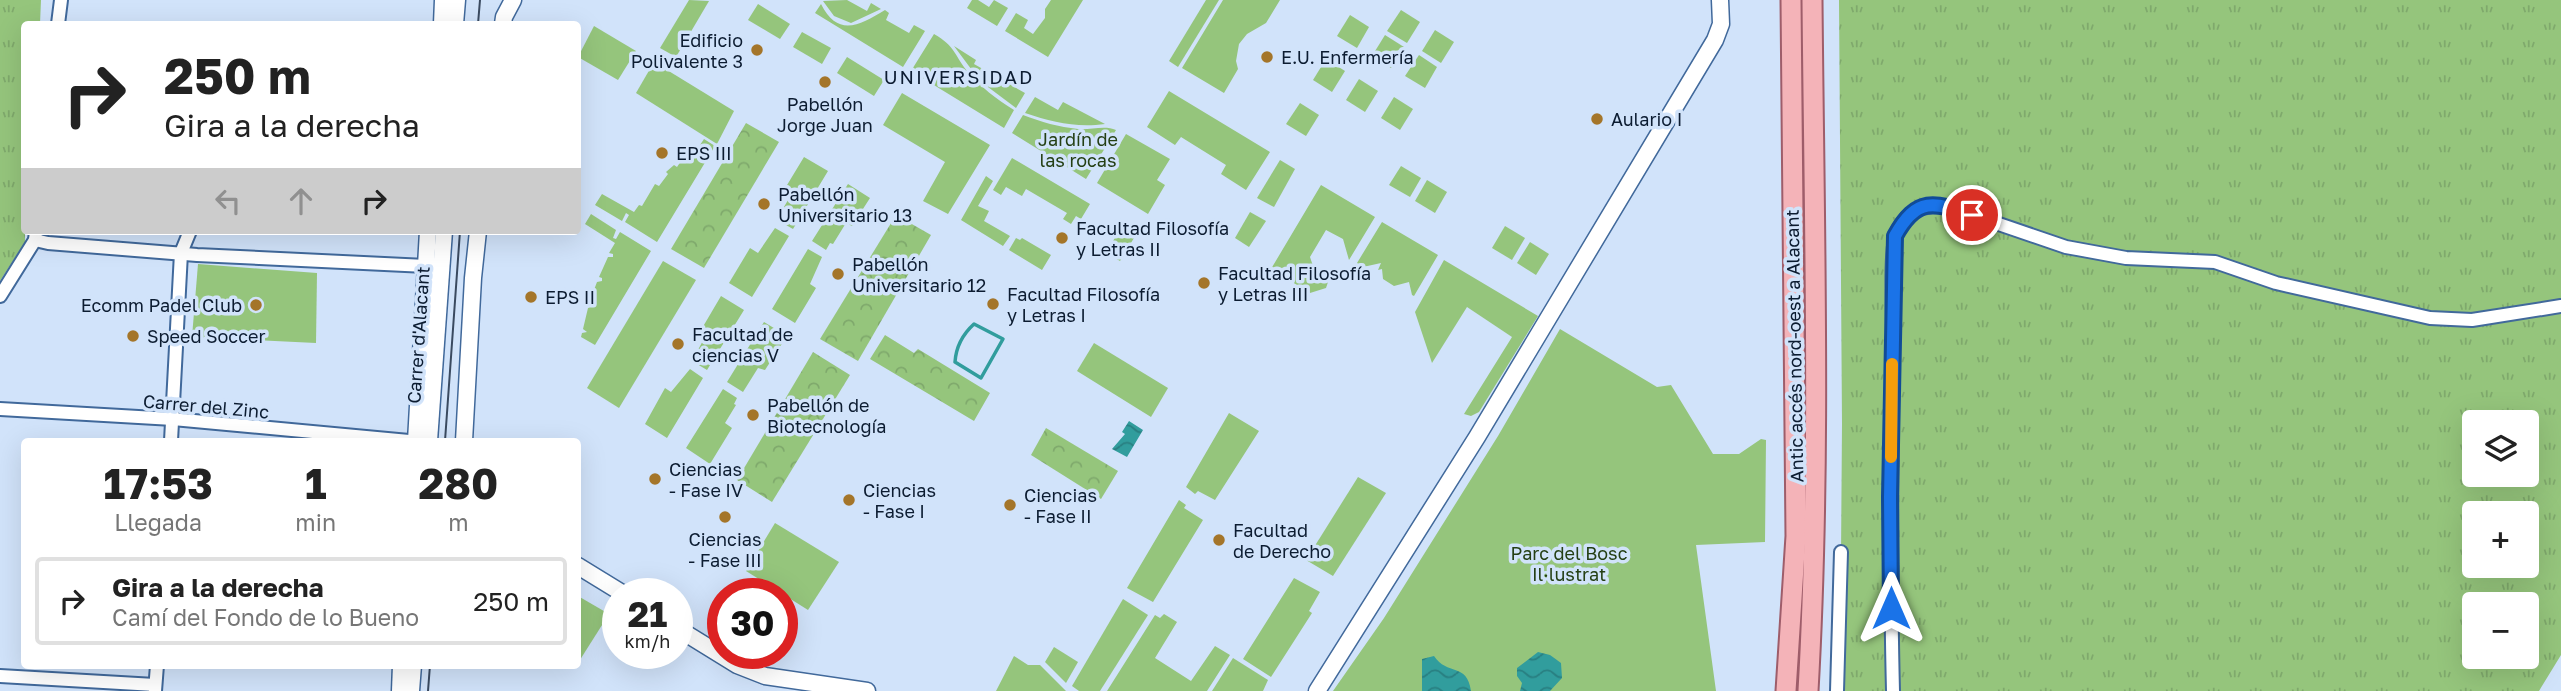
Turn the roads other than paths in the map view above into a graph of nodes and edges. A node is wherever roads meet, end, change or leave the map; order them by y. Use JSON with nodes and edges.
{"nodes":[{"id":1,"x":61,"y":0,"type":"edge"},
{"id":2,"x":443,"y":0,"type":"edge"},
{"id":3,"x":457,"y":0,"type":"edge"},
{"id":4,"x":513,"y":0,"type":"edge"},
{"id":5,"x":1720,"y":0,"type":"edge"},
{"id":6,"x":1791,"y":0,"type":"edge"},
{"id":7,"x":1812,"y":0,"type":"edge"},
{"id":8,"x":58,"y":21,"type":"edge"},
{"id":9,"x":442,"y":21,"type":"edge"},
{"id":10,"x":455,"y":21,"type":"edge"},
{"id":11,"x":504,"y":21,"type":"edge"},
{"id":12,"x":188,"y":235,"type":"edge"},
{"id":13,"x":428,"y":235,"type":"edge"},
{"id":14,"x":444,"y":235,"type":"edge"},
{"id":15,"x":478,"y":235,"type":"edge"},
{"id":16,"x":36,"y":236,"type":"edge"},
{"id":17,"x":181,"y":253,"type":"junction"},
{"id":18,"x":426,"y":266,"type":"junction"},
{"id":19,"x":0,"y":296,"type":"edge"},
{"id":20,"x":2561,"y":306,"type":"edge"},
{"id":21,"x":0,"y":409,"type":"edge"},
{"id":22,"x":173,"y":419,"type":"junction"},
{"id":23,"x":171,"y":438,"type":"edge"},
{"id":24,"x":377,"y":438,"type":"edge"},
{"id":25,"x":415,"y":438,"type":"edge"},
{"id":26,"x":429,"y":438,"type":"edge"},
{"id":27,"x":464,"y":438,"type":"edge"},
{"id":28,"x":1841,"y":552,"type":"dead end"},
{"id":29,"x":581,"y":568,"type":"edge"},
{"id":30,"x":602,"y":581,"type":"edge"},
{"id":31,"x":693,"y":638,"type":"edge"},
{"id":32,"x":157,"y":669,"type":"edge"},
{"id":33,"x":401,"y":669,"type":"edge"},
{"id":34,"x":413,"y":669,"type":"edge"},
{"id":35,"x":0,"y":676,"type":"edge"},
{"id":36,"x":155,"y":688,"type":"edge"},
{"id":37,"x":400,"y":691,"type":"edge"},
{"id":38,"x":411,"y":691,"type":"edge"},
{"id":39,"x":867,"y":691,"type":"edge"},
{"id":40,"x":1317,"y":691,"type":"edge"},
{"id":41,"x":1786,"y":691,"type":"edge"},
{"id":42,"x":1808,"y":691,"type":"edge"},
{"id":43,"x":1837,"y":691,"type":"edge"},
{"id":44,"x":1893,"y":691,"type":"edge"}],
"edges":[{"from":1,"to":8,"type":"street"},
{"from":2,"to":9,"type":"street"},
{"from":3,"to":10,"type":"street"},
{"from":4,"to":11,"type":"street"},
{"from":5,"to":40,"type":"street"},
{"from":6,"to":41,"type":"main road","name":"Antic accés nord-oest a Alacant"},
{"from":7,"to":42,"type":"main road","name":"Antic accés nord-oest a Alacant"},
{"from":12,"to":17,"type":"street"},
{"from":13,"to":18,"type":"street","name":"Carrer d'Alacant"},
{"from":14,"to":26,"type":"street","name":"Carrer d'Alacant"},
{"from":15,"to":27,"type":"street"},
{"from":16,"to":17,"type":"street"},
{"from":16,"to":19,"type":"street"},
{"from":17,"to":18,"type":"street"},
{"from":17,"to":22,"type":"street"},
{"from":18,"to":25,"type":"street","name":"Carrer d'Alacant"},
{"from":20,"to":44,"type":"street"},
{"from":21,"to":22,"type":"street","name":"Carrer del Zinc"},
{"from":22,"to":23,"type":"street"},
{"from":22,"to":24,"type":"street","name":"Carrer del Zinc"},
{"from":28,"to":43,"type":"street"},
{"from":29,"to":30,"type":"street"},
{"from":31,"to":39,"type":"street"},
{"from":32,"to":36,"type":"street"},
{"from":33,"to":37,"type":"street"},
{"from":34,"to":38,"type":"street"},
{"from":35,"to":36,"type":"street"}]}
